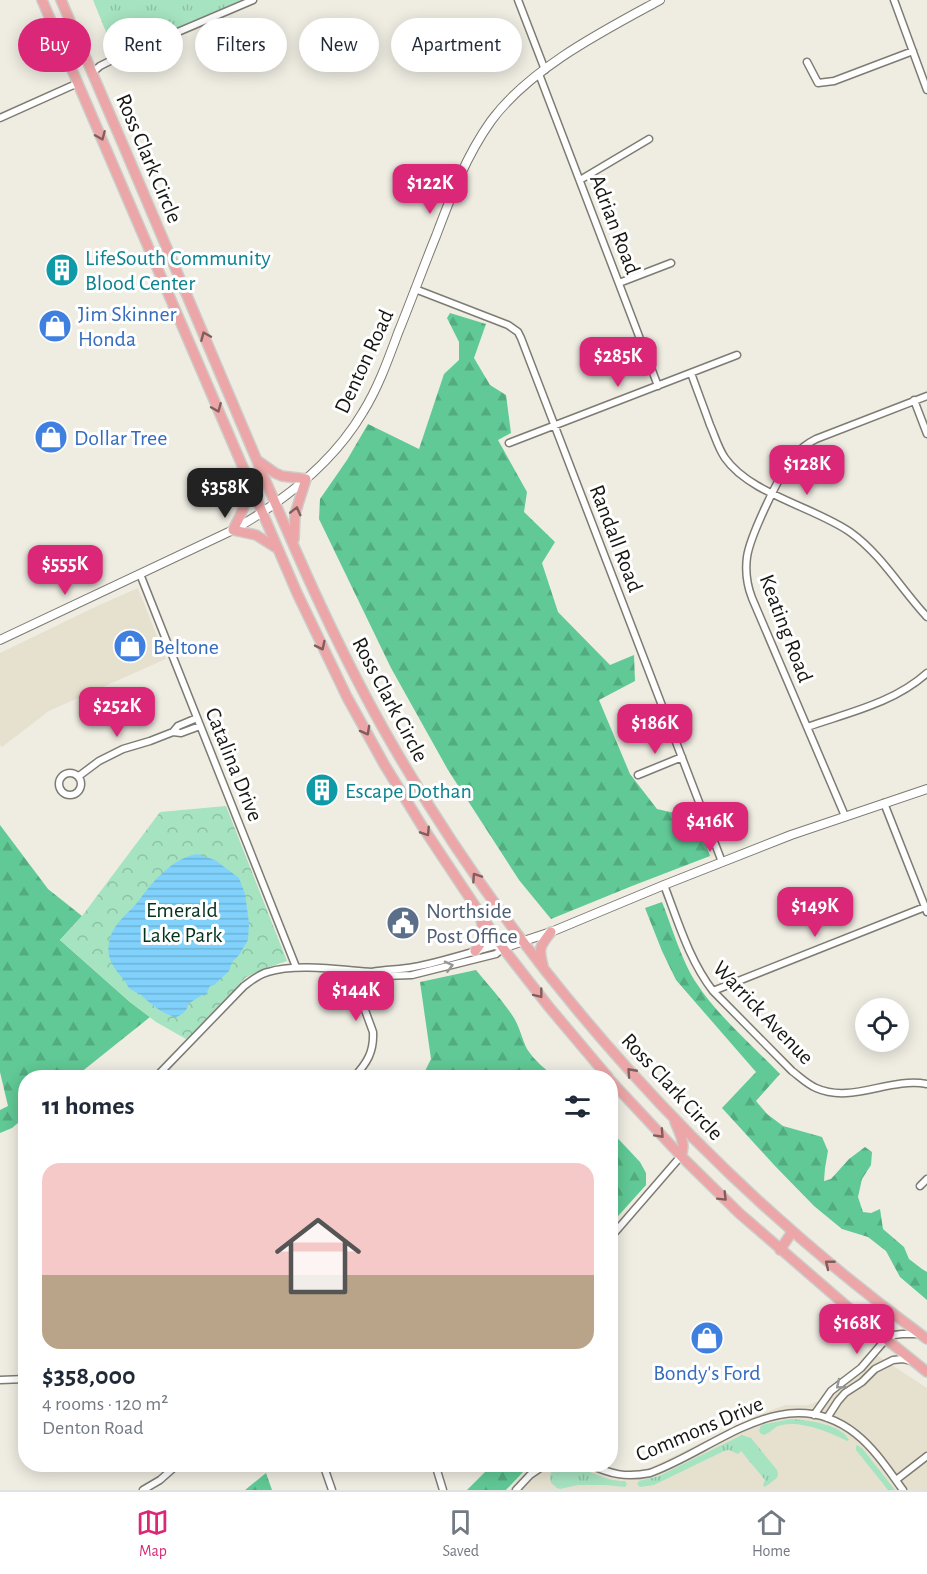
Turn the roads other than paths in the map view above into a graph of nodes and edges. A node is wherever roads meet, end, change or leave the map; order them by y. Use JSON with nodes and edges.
{"nodes":[{"id":1,"x":42,"y":0,"type":"edge"},
{"id":2,"x":61,"y":0,"type":"edge"},
{"id":3,"x":253,"y":0,"type":"edge"},
{"id":4,"x":518,"y":0,"type":"edge"},
{"id":5,"x":660,"y":0,"type":"edge"},
{"id":6,"x":894,"y":0,"type":"edge"},
{"id":7,"x":913,"y":51,"type":"junction"},
{"id":8,"x":807,"y":62,"type":"dead end"},
{"id":9,"x":92,"y":72,"type":"junction"},
{"id":10,"x":542,"y":72,"type":"junction"},
{"id":11,"x":78,"y":83,"type":"junction"},
{"id":12,"x":927,"y":90,"type":"edge"},
{"id":13,"x":0,"y":118,"type":"edge"},
{"id":14,"x":649,"y":139,"type":"dead end"},
{"id":15,"x":580,"y":180,"type":"junction"},
{"id":16,"x":138,"y":181,"type":"junction"},
{"id":17,"x":122,"y":188,"type":"junction"},
{"id":18,"x":671,"y":263,"type":"dead end"},
{"id":19,"x":619,"y":282,"type":"junction"},
{"id":20,"x":415,"y":288,"type":"junction"},
{"id":21,"x":178,"y":317,"type":"junction"},
{"id":22,"x":196,"y":317,"type":"junction"},
{"id":23,"x":737,"y":356,"type":"dead end"},
{"id":24,"x":691,"y":373,"type":"junction"},
{"id":25,"x":658,"y":386,"type":"junction"},
{"id":26,"x":927,"y":396,"type":"edge"},
{"id":27,"x":914,"y":400,"type":"junction"},
{"id":28,"x":555,"y":426,"type":"junction"},
{"id":29,"x":927,"y":434,"type":"edge"},
{"id":30,"x":509,"y":443,"type":"dead end"},
{"id":31,"x":257,"y":460,"type":"junction"},
{"id":32,"x":246,"y":477,"type":"junction"},
{"id":33,"x":306,"y":478,"type":"junction"},
{"id":34,"x":773,"y":493,"type":"junction"},
{"id":35,"x":276,"y":503,"type":"junction"},
{"id":36,"x":262,"y":513,"type":"junction"},
{"id":37,"x":233,"y":530,"type":"junction"},
{"id":38,"x":294,"y":544,"type":"junction"},
{"id":39,"x":277,"y":549,"type":"junction"},
{"id":40,"x":140,"y":574,"type":"junction"},
{"id":41,"x":297,"y":593,"type":"junction"},
{"id":42,"x":316,"y":596,"type":"junction"},
{"id":43,"x":927,"y":617,"type":"edge"},
{"id":44,"x":0,"y":640,"type":"edge"},
{"id":45,"x":346,"y":657,"type":"junction"},
{"id":46,"x":331,"y":665,"type":"junction"},
{"id":47,"x":927,"y":674,"type":"edge"},
{"id":48,"x":197,"y":718,"type":"junction"},
{"id":49,"x":200,"y":726,"type":"junction"},
{"id":50,"x":807,"y":727,"type":"junction"},
{"id":51,"x":173,"y":732,"type":"junction"},
{"id":52,"x":398,"y":755,"type":"junction"},
{"id":53,"x":682,"y":757,"type":"junction"},
{"id":54,"x":384,"y":764,"type":"junction"},
{"id":55,"x":638,"y":775,"type":"dead end"},
{"id":56,"x":79,"y":776,"type":"dead end"},
{"id":57,"x":927,"y":789,"type":"edge"},
{"id":58,"x":884,"y":803,"type":"junction"},
{"id":59,"x":845,"y":816,"type":"junction"},
{"id":60,"x":722,"y":862,"type":"junction"},
{"id":61,"x":664,"y":885,"type":"junction"},
{"id":62,"x":926,"y":910,"type":"edge"},
{"id":63,"x":479,"y":912,"type":"junction"},
{"id":64,"x":551,"y":932,"type":"junction"},
{"id":65,"x":522,"y":942,"type":"junction"},
{"id":66,"x":503,"y":948,"type":"junction"},
{"id":67,"x":475,"y":951,"type":"junction"},
{"id":68,"x":296,"y":967,"type":"junction"},
{"id":69,"x":354,"y":971,"type":"junction"},
{"id":70,"x":545,"y":971,"type":"junction"},
{"id":71,"x":372,"y":972,"type":"junction"},
{"id":72,"x":713,"y":991,"type":"junction"},
{"id":73,"x":595,"y":1030,"type":"junction"},
{"id":74,"x":579,"y":1044,"type":"junction"},
{"id":75,"x":163,"y":1070,"type":"edge"},
{"id":76,"x":360,"y":1070,"type":"edge"},
{"id":77,"x":602,"y":1070,"type":"edge"},
{"id":78,"x":927,"y":1084,"type":"edge"},
{"id":79,"x":618,"y":1088,"type":"edge"},
{"id":80,"x":671,"y":1115,"type":"junction"},
{"id":81,"x":681,"y":1156,"type":"junction"},
{"id":82,"x":927,"y":1179,"type":"edge"},
{"id":83,"x":920,"y":1186,"type":"dead end"},
{"id":84,"x":618,"y":1229,"type":"edge"},
{"id":85,"x":792,"y":1232,"type":"junction"},
{"id":86,"x":780,"y":1250,"type":"junction"},
{"id":87,"x":924,"y":1337,"type":"edge"},
{"id":88,"x":886,"y":1339,"type":"junction"},
{"id":89,"x":912,"y":1361,"type":"junction"},
{"id":90,"x":927,"y":1372,"type":"edge"},
{"id":91,"x":18,"y":1379,"type":"edge"},
{"id":92,"x":0,"y":1380,"type":"edge"},
{"id":93,"x":814,"y":1415,"type":"junction"},
{"id":94,"x":827,"y":1418,"type":"junction"},
{"id":95,"x":927,"y":1456,"type":"edge"},
{"id":96,"x":169,"y":1472,"type":"edge"},
{"id":97,"x":326,"y":1472,"type":"edge"},
{"id":98,"x":437,"y":1472,"type":"edge"},
{"id":99,"x":534,"y":1472,"type":"edge"},
{"id":100,"x":609,"y":1472,"type":"edge"},
{"id":101,"x":896,"y":1480,"type":"junction"},
{"id":102,"x":143,"y":1490,"type":"edge"},
{"id":103,"x":332,"y":1490,"type":"edge"},
{"id":104,"x":443,"y":1490,"type":"edge"},
{"id":105,"x":516,"y":1490,"type":"edge"},
{"id":106,"x":903,"y":1490,"type":"edge"}],
"edges":[{"from":1,"to":11,"type":"highway","name":"Ross Clark Circle"},
{"from":2,"to":9,"type":"highway","name":"Ross Clark Circle"},
{"from":3,"to":9,"type":"street"},
{"from":4,"to":10,"type":"street","name":"Adrian Road"},
{"from":5,"to":10,"type":"street","name":"Denton Road"},
{"from":6,"to":7,"type":"street"},
{"from":7,"to":8,"type":"street"},
{"from":7,"to":12,"type":"street"},
{"from":9,"to":11,"type":"highway"},
{"from":9,"to":16,"type":"highway","name":"Ross Clark Circle"},
{"from":10,"to":15,"type":"street","name":"Adrian Road"},
{"from":10,"to":20,"type":"street","name":"Denton Road"},
{"from":11,"to":13,"type":"street"},
{"from":11,"to":17,"type":"highway","name":"Ross Clark Circle","one_way":true},
{"from":14,"to":15,"type":"street"},
{"from":15,"to":19,"type":"street","name":"Adrian Road"},
{"from":16,"to":17,"type":"highway"},
{"from":16,"to":22,"type":"highway","name":"Ross Clark Circle"},
{"from":17,"to":21,"type":"highway","name":"Ross Clark Circle"},
{"from":18,"to":19,"type":"street"},
{"from":19,"to":25,"type":"street","name":"Adrian Road"},
{"from":20,"to":28,"type":"street","name":"Randall Road"},
{"from":20,"to":33,"type":"street","name":"Denton Road"},
{"from":21,"to":22,"type":"highway"},
{"from":21,"to":32,"type":"highway","name":"Ross Clark Circle","one_way":true},
{"from":31,"to":22,"type":"highway","name":"Ross Clark Circle","one_way":true},
{"from":23,"to":24,"type":"street"},
{"from":24,"to":25,"type":"street"},
{"from":24,"to":34,"type":"street"},
{"from":25,"to":28,"type":"street"},
{"from":26,"to":27,"type":"street","name":"Keating Road"},
{"from":27,"to":29,"type":"street"},
{"from":27,"to":34,"type":"street","name":"Keating Road"},
{"from":28,"to":30,"type":"street"},
{"from":28,"to":53,"type":"street","name":"Randall Road"},
{"from":31,"to":33,"type":"highway"},
{"from":31,"to":35,"type":"highway","name":"Ross Clark Circle"},
{"from":32,"to":36,"type":"highway","name":"Ross Clark Circle"},
{"from":32,"to":37,"type":"highway"},
{"from":33,"to":35,"type":"street","name":"Denton Road"},
{"from":38,"to":33,"type":"highway","one_way":true},
{"from":34,"to":43,"type":"street"},
{"from":34,"to":50,"type":"street","name":"Keating Road"},
{"from":35,"to":36,"type":"street","name":"Denton Road"},
{"from":35,"to":38,"type":"highway","name":"Ross Clark Circle"},
{"from":36,"to":37,"type":"street","name":"Denton Road"},
{"from":36,"to":39,"type":"highway","name":"Ross Clark Circle"},
{"from":37,"to":39,"type":"highway"},
{"from":37,"to":40,"type":"street","name":"Denton Road"},
{"from":38,"to":42,"type":"highway","name":"Ross Clark Circle"},
{"from":39,"to":41,"type":"highway","name":"Ross Clark Circle"},
{"from":40,"to":44,"type":"street","name":"Denton Road"},
{"from":40,"to":48,"type":"street","name":"Catalina Drive"},
{"from":41,"to":42,"type":"highway"},
{"from":41,"to":46,"type":"highway","name":"Ross Clark Circle","one_way":true},
{"from":42,"to":45,"type":"highway","name":"Ross Clark Circle"},
{"from":45,"to":46,"type":"highway"},
{"from":45,"to":52,"type":"highway","name":"Ross Clark Circle"},
{"from":46,"to":54,"type":"highway","name":"Ross Clark Circle","one_way":true},
{"from":47,"to":50,"type":"street"},
{"from":48,"to":49,"type":"street","name":"Catalina Drive"},
{"from":48,"to":51,"type":"street"},
{"from":49,"to":51,"type":"street"},
{"from":49,"to":68,"type":"street","name":"Catalina Drive"},
{"from":50,"to":59,"type":"street","name":"Keating Road"},
{"from":51,"to":56,"type":"street"},
{"from":52,"to":54,"type":"highway"},
{"from":65,"to":52,"type":"highway","name":"Ross Clark Circle","one_way":true},
{"from":53,"to":55,"type":"street"},
{"from":53,"to":60,"type":"street","name":"Randall Road"},
{"from":54,"to":63,"type":"highway","name":"Ross Clark Circle","one_way":true},
{"from":57,"to":58,"type":"street"},
{"from":58,"to":59,"type":"street"},
{"from":58,"to":62,"type":"street"},
{"from":59,"to":60,"type":"street"},
{"from":60,"to":61,"type":"street"},
{"from":61,"to":64,"type":"street"},
{"from":61,"to":72,"type":"street","name":"Warrick Avenue"},
{"from":62,"to":72,"type":"street"},
{"from":63,"to":66,"type":"highway","name":"Ross Clark Circle"},
{"from":63,"to":67,"type":"highway"},
{"from":64,"to":65,"type":"street"},
{"from":64,"to":70,"type":"highway"},
{"from":65,"to":66,"type":"street"},
{"from":65,"to":70,"type":"highway","name":"Ross Clark Circle"},
{"from":66,"to":67,"type":"street"},
{"from":71,"to":66,"type":"street","one_way":true},
{"from":66,"to":74,"type":"highway","name":"Ross Clark Circle","one_way":true},
{"from":67,"to":71,"type":"street"},
{"from":68,"to":69,"type":"street"},
{"from":68,"to":75,"type":"street"},
{"from":69,"to":71,"type":"street"},
{"from":69,"to":76,"type":"street"},
{"from":70,"to":73,"type":"highway","name":"Ross Clark Circle"},
{"from":72,"to":78,"type":"street","name":"Warrick Avenue"},
{"from":73,"to":74,"type":"highway"},
{"from":80,"to":73,"type":"highway","name":"Ross Clark Circle","one_way":true},
{"from":74,"to":77,"type":"highway","name":"Ross Clark Circle"},
{"from":79,"to":81,"type":"highway","name":"Ross Clark Circle","one_way":true},
{"from":80,"to":81,"type":"highway"},
{"from":80,"to":85,"type":"highway","name":"Ross Clark Circle"},
{"from":81,"to":84,"type":"street"},
{"from":81,"to":86,"type":"highway","name":"Ross Clark Circle","one_way":true},
{"from":82,"to":83,"type":"street"},
{"from":85,"to":86,"type":"highway"},
{"from":87,"to":85,"type":"highway","name":"Ross Clark Circle","one_way":true},
{"from":86,"to":88,"type":"highway","name":"Ross Clark Circle"},
{"from":87,"to":88,"type":"street"},
{"from":88,"to":89,"type":"highway","name":"Ross Clark Circle"},
{"from":88,"to":93,"type":"street","one_way":true},
{"from":89,"to":90,"type":"highway","name":"Ross Clark Circle"},
{"from":89,"to":94,"type":"street"},
{"from":91,"to":92,"type":"street"},
{"from":93,"to":94,"type":"street","name":"Commons Drive"},
{"from":93,"to":100,"type":"street","name":"Commons Drive"},
{"from":94,"to":101,"type":"street","name":"Commons Drive"},
{"from":95,"to":101,"type":"street"},
{"from":96,"to":102,"type":"street"},
{"from":97,"to":103,"type":"street"},
{"from":98,"to":104,"type":"street"},
{"from":99,"to":105,"type":"street"},
{"from":101,"to":106,"type":"street","name":"Commons Drive"}]}
